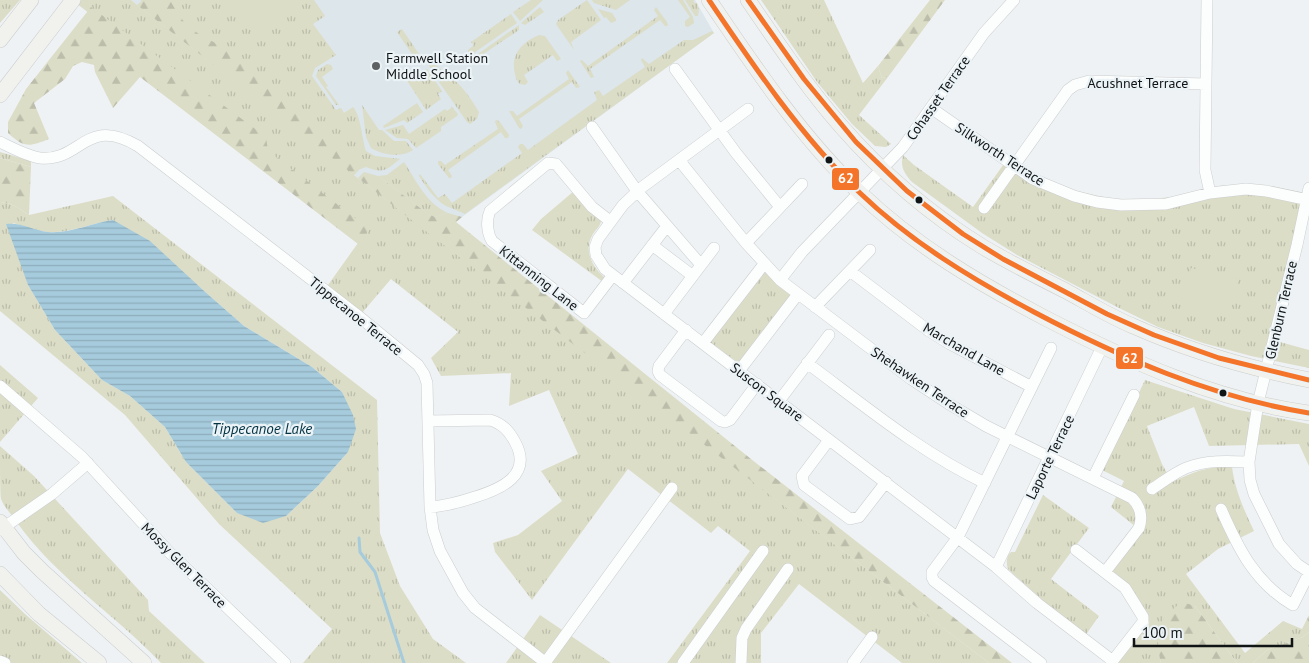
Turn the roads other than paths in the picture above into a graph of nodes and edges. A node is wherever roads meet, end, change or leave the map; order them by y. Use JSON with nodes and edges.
{"nodes":[{"id":1,"x":32,"y":0,"type":"edge"},
{"id":2,"x":73,"y":0,"type":"edge"},
{"id":3,"x":710,"y":0,"type":"edge"},
{"id":4,"x":748,"y":0,"type":"edge"},
{"id":5,"x":1014,"y":0,"type":"edge"},
{"id":6,"x":1207,"y":0,"type":"edge"},
{"id":7,"x":0,"y":40,"type":"edge"},
{"id":8,"x":675,"y":69,"type":"dead end"},
{"id":9,"x":1206,"y":84,"type":"junction"},
{"id":10,"x":0,"y":95,"type":"edge"},
{"id":11,"x":931,"y":108,"type":"junction"},
{"id":12,"x":748,"y":109,"type":"dead end"},
{"id":13,"x":592,"y":127,"type":"dead end"},
{"id":14,"x":719,"y":130,"type":"junction"},
{"id":15,"x":0,"y":142,"type":"edge"},
{"id":16,"x":679,"y":160,"type":"junction"},
{"id":17,"x":1015,"y":165,"type":"junction"},
{"id":18,"x":882,"y":168,"type":"junction"},
{"id":19,"x":802,"y":184,"type":"dead end"},
{"id":20,"x":1309,"y":188,"type":"edge"},
{"id":21,"x":637,"y":191,"type":"junction"},
{"id":22,"x":859,"y":193,"type":"junction"},
{"id":23,"x":1210,"y":193,"type":"junction"},
{"id":24,"x":1308,"y":200,"type":"edge"},
{"id":25,"x":780,"y":207,"type":"junction"},
{"id":26,"x":984,"y":208,"type":"dead end"},
{"id":27,"x":610,"y":221,"type":"junction"},
{"id":28,"x":667,"y":226,"type":"junction"},
{"id":29,"x":746,"y":243,"type":"junction"},
{"id":30,"x":652,"y":245,"type":"junction"},
{"id":31,"x":714,"y":248,"type":"dead end"},
{"id":32,"x":870,"y":250,"type":"dead end"},
{"id":33,"x":764,"y":264,"type":"junction"},
{"id":34,"x":700,"y":265,"type":"junction"},
{"id":35,"x":850,"y":271,"type":"junction"},
{"id":36,"x":613,"y":275,"type":"junction"},
{"id":37,"x":693,"y":276,"type":"junction"},
{"id":38,"x":780,"y":280,"type":"junction"},
{"id":39,"x":623,"y":282,"type":"junction"},
{"id":40,"x":798,"y":294,"type":"junction"},
{"id":41,"x":815,"y":307,"type":"junction"},
{"id":42,"x":664,"y":314,"type":"junction"},
{"id":43,"x":686,"y":330,"type":"junction"},
{"id":44,"x":829,"y":335,"type":"dead end"},
{"id":45,"x":703,"y":343,"type":"junction"},
{"id":46,"x":1102,"y":347,"type":"junction"},
{"id":47,"x":1051,"y":348,"type":"dead end"},
{"id":48,"x":807,"y":363,"type":"junction"},
{"id":49,"x":739,"y":371,"type":"junction"},
{"id":50,"x":1267,"y":372,"type":"junction"},
{"id":51,"x":1309,"y":380,"type":"edge"},
{"id":52,"x":757,"y":384,"type":"junction"},
{"id":53,"x":0,"y":386,"type":"edge"},
{"id":54,"x":1032,"y":387,"type":"junction"},
{"id":55,"x":1134,"y":396,"type":"dead end"},
{"id":56,"x":779,"y":401,"type":"junction"},
{"id":57,"x":1258,"y":403,"type":"junction"},
{"id":58,"x":1309,"y":413,"type":"edge"},
{"id":59,"x":428,"y":421,"type":"junction"},
{"id":60,"x":1008,"y":436,"type":"junction"},
{"id":61,"x":830,"y":440,"type":"junction"},
{"id":62,"x":1050,"y":457,"type":"junction"},
{"id":63,"x":1249,"y":462,"type":"junction"},
{"id":64,"x":88,"y":463,"type":"junction"},
{"id":65,"x":1093,"y":478,"type":"junction"},
{"id":66,"x":886,"y":482,"type":"junction"},
{"id":67,"x":985,"y":483,"type":"junction"},
{"id":68,"x":672,"y":488,"type":"dead end"},
{"id":69,"x":1152,"y":489,"type":"dead end"},
{"id":70,"x":430,"y":507,"type":"junction"},
{"id":71,"x":1221,"y":509,"type":"dead end"},
{"id":72,"x":1,"y":526,"type":"edge"},
{"id":73,"x":958,"y":537,"type":"junction"},
{"id":74,"x":1076,"y":550,"type":"dead end"},
{"id":75,"x":763,"y":551,"type":"dead end"},
{"id":76,"x":996,"y":567,"type":"junction"},
{"id":77,"x":788,"y":569,"type":"dead end"},
{"id":78,"x":1105,"y":572,"type":"junction"},
{"id":79,"x":1309,"y":573,"type":"edge"},
{"id":80,"x":0,"y":574,"type":"edge"},
{"id":81,"x":872,"y":637,"type":"dead end"},
{"id":82,"x":0,"y":661,"type":"edge"},
{"id":83,"x":1112,"y":662,"type":"edge"},
{"id":84,"x":5,"y":663,"type":"edge"},
{"id":85,"x":99,"y":663,"type":"edge"},
{"id":86,"x":144,"y":663,"type":"edge"},
{"id":87,"x":285,"y":663,"type":"edge"},
{"id":88,"x":546,"y":663,"type":"edge"},
{"id":89,"x":683,"y":663,"type":"edge"},
{"id":90,"x":741,"y":663,"type":"edge"},
{"id":91,"x":854,"y":663,"type":"edge"},
{"id":92,"x":1041,"y":663,"type":"edge"}],
"edges":[{"from":1,"to":7,"type":"main road"},
{"from":2,"to":10,"type":"main road"},
{"from":3,"to":22,"type":"main road"},
{"from":4,"to":18,"type":"main road"},
{"from":5,"to":11,"type":"street","name":"Cohasset Terrace"},
{"from":6,"to":9,"type":"street"},
{"from":8,"to":14,"type":"street"},
{"from":9,"to":17,"type":"street","name":"Acushnet Terrace"},
{"from":9,"to":23,"type":"street"},
{"from":11,"to":17,"type":"street","name":"Silkworth Terrace"},
{"from":11,"to":18,"type":"street","name":"Cohasset Terrace"},
{"from":12,"to":14,"type":"street","name":"Suscon Square"},
{"from":13,"to":21,"type":"street"},
{"from":14,"to":16,"type":"street","name":"Suscon Square"},
{"from":14,"to":25,"type":"street"},
{"from":15,"to":59,"type":"street","name":"Tippecanoe Terrace"},
{"from":16,"to":21,"type":"street","name":"Suscon Square"},
{"from":16,"to":29,"type":"street","name":"Shehawken Terrace"},
{"from":17,"to":23,"type":"street","name":"Silkworth Terrace"},
{"from":17,"to":26,"type":"street","name":"Acushnet Terrace"},
{"from":18,"to":22,"type":"street","name":"Cohasset Terrace"},
{"from":18,"to":50,"type":"main road"},
{"from":19,"to":25,"type":"street"},
{"from":20,"to":24,"type":"street","name":"Glenburn Terrace"},
{"from":21,"to":27,"type":"street","name":"Suscon Square"},
{"from":21,"to":28,"type":"street"},
{"from":22,"to":38,"type":"street","name":"Cohasset Terrace"},
{"from":22,"to":46,"type":"main road"},
{"from":23,"to":24,"type":"street","name":"Silkworth Terrace"},
{"from":24,"to":50,"type":"street","name":"Glenburn Terrace"},
{"from":25,"to":29,"type":"street"},
{"from":27,"to":36,"type":"street","name":"Suscon Square"},
{"from":27,"to":36,"type":"street","name":"Kittanning Lane"},
{"from":28,"to":30,"type":"street"},
{"from":28,"to":34,"type":"street"},
{"from":29,"to":33,"type":"street","name":"Shehawken Terrace"},
{"from":30,"to":37,"type":"street"},
{"from":30,"to":39,"type":"street"},
{"from":31,"to":34,"type":"street"},
{"from":32,"to":35,"type":"street"},
{"from":33,"to":38,"type":"street","name":"Shehawken Terrace"},
{"from":33,"to":45,"type":"street"},
{"from":34,"to":37,"type":"street"},
{"from":35,"to":41,"type":"street"},
{"from":35,"to":54,"type":"street","name":"Marchand Lane"},
{"from":36,"to":39,"type":"street","name":"Suscon Square"},
{"from":37,"to":42,"type":"street"},
{"from":38,"to":40,"type":"street","name":"Shehawken Terrace"},
{"from":39,"to":42,"type":"street","name":"Suscon Square"},
{"from":40,"to":41,"type":"street","name":"Shehawken Terrace"},
{"from":40,"to":49,"type":"street"},
{"from":41,"to":60,"type":"street","name":"Shehawken Terrace"},
{"from":42,"to":43,"type":"street","name":"Suscon Square"},
{"from":43,"to":45,"type":"street","name":"Suscon Square"},
{"from":43,"to":52,"type":"street"},
{"from":44,"to":48,"type":"street"},
{"from":45,"to":49,"type":"street","name":"Suscon Square"},
{"from":46,"to":57,"type":"main road"},
{"from":46,"to":62,"type":"street","name":"Laporte Terrace"},
{"from":47,"to":54,"type":"street"},
{"from":48,"to":56,"type":"street"},
{"from":48,"to":67,"type":"street"},
{"from":49,"to":52,"type":"street","name":"Suscon Square"},
{"from":50,"to":51,"type":"main road"},
{"from":50,"to":57,"type":"street","name":"Glenburn Terrace"},
{"from":52,"to":56,"type":"street","name":"Suscon Square"},
{"from":53,"to":64,"type":"street","name":"Mossy Glen Terrace"},
{"from":54,"to":60,"type":"street"},
{"from":55,"to":65,"type":"street"},
{"from":56,"to":61,"type":"street","name":"Suscon Square"},
{"from":57,"to":58,"type":"main road"},
{"from":57,"to":63,"type":"street","name":"Glenburn Terrace"},
{"from":59,"to":70,"type":"street","name":"Tippecanoe Terrace"},
{"from":59,"to":70,"type":"street"},
{"from":60,"to":62,"type":"street","name":"Shehawken Terrace"},
{"from":60,"to":67,"type":"street"},
{"from":61,"to":66,"type":"street","name":"Suscon Square"},
{"from":61,"to":66,"type":"street"},
{"from":62,"to":65,"type":"street","name":"Shehawken Terrace"},
{"from":62,"to":76,"type":"street","name":"Laporte Terrace"},
{"from":63,"to":69,"type":"street"},
{"from":63,"to":79,"type":"street","name":"Glenburn Terrace"},
{"from":64,"to":72,"type":"street"},
{"from":64,"to":87,"type":"street","name":"Mossy Glen Terrace"},
{"from":65,"to":78,"type":"street","name":"Shehawken Terrace"},
{"from":66,"to":73,"type":"street","name":"Suscon Square"},
{"from":67,"to":73,"type":"street"},
{"from":68,"to":88,"type":"street"},
{"from":70,"to":88,"type":"street","name":"Tippecanoe Terrace"},
{"from":71,"to":79,"type":"street"},
{"from":72,"to":86,"type":"main road"},
{"from":73,"to":76,"type":"street","name":"Suscon Square"},
{"from":73,"to":92,"type":"street"},
{"from":74,"to":78,"type":"street"},
{"from":75,"to":89,"type":"street"},
{"from":76,"to":83,"type":"street","name":"Suscon Square"},
{"from":77,"to":90,"type":"street"},
{"from":78,"to":83,"type":"street"},
{"from":80,"to":85,"type":"main road"},
{"from":81,"to":91,"type":"street"},
{"from":82,"to":84,"type":"street"}]}
